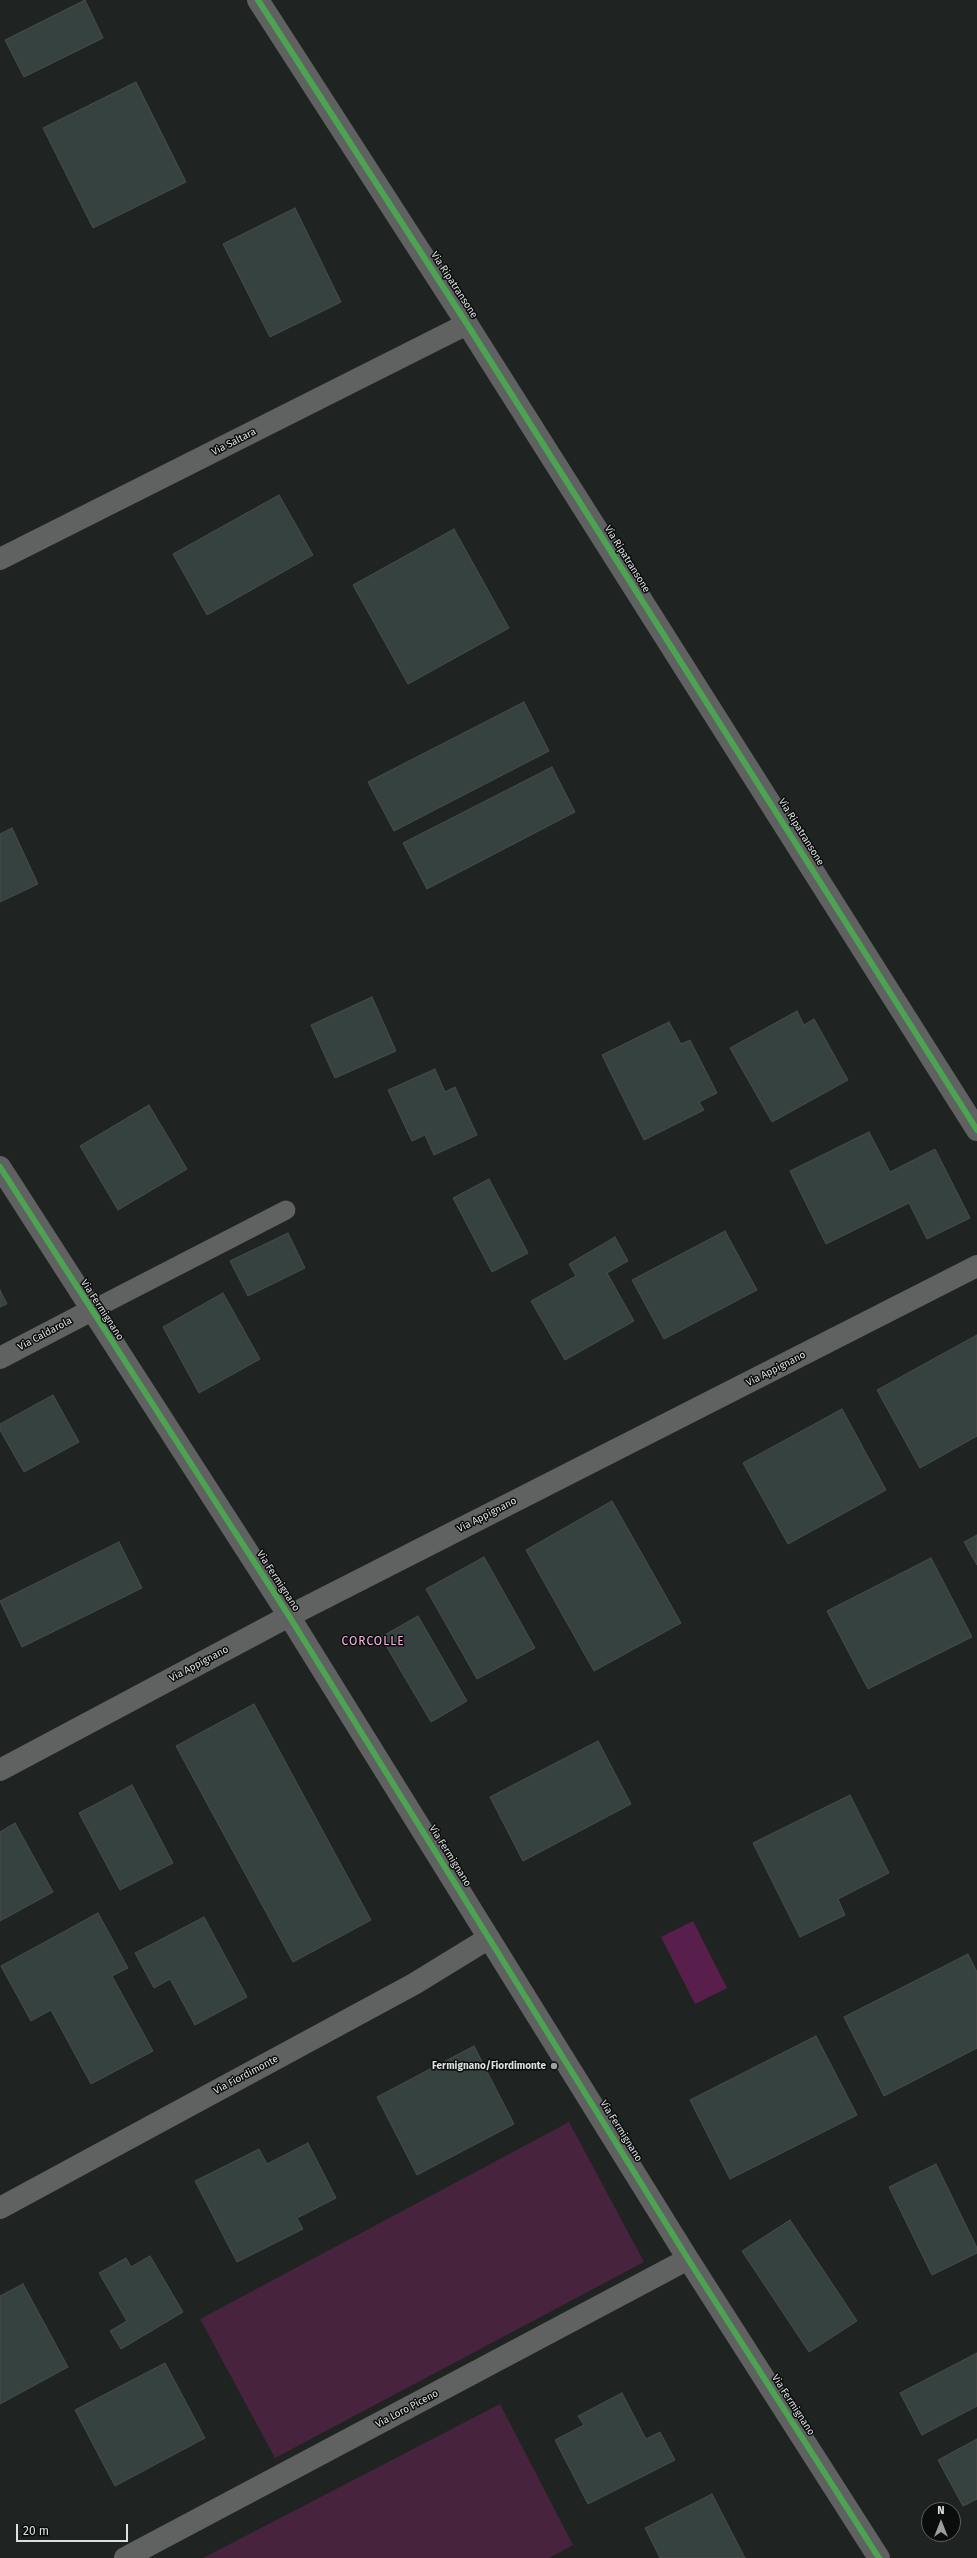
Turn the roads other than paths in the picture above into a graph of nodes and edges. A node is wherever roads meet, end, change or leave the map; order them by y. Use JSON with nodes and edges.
{"nodes":[{"id":1,"x":258,"y":0,"type":"edge"},
{"id":2,"x":467,"y":324,"type":"junction"},
{"id":3,"x":0,"y":559,"type":"edge"},
{"id":4,"x":977,"y":1130,"type":"edge"},
{"id":5,"x":0,"y":1167,"type":"edge"},
{"id":6,"x":286,"y":1210,"type":"dead end"},
{"id":7,"x":977,"y":1266,"type":"edge"},
{"id":8,"x":90,"y":1311,"type":"junction"},
{"id":9,"x":0,"y":1358,"type":"edge"},
{"id":10,"x":289,"y":1616,"type":"junction"},
{"id":11,"x":0,"y":1770,"type":"edge"},
{"id":12,"x":489,"y":1938,"type":"junction"},
{"id":13,"x":0,"y":2208,"type":"edge"},
{"id":14,"x":688,"y":2259,"type":"junction"},
{"id":15,"x":125,"y":2558,"type":"edge"},
{"id":16,"x":879,"y":2558,"type":"edge"}],
"edges":[{"from":1,"to":2,"type":"street","name":"Via Ripatransone"},
{"from":2,"to":3,"type":"street","name":"Via Saltara"},
{"from":2,"to":4,"type":"street","name":"Via Ripatransone"},
{"from":5,"to":8,"type":"street","name":"Via Fermignano"},
{"from":6,"to":8,"type":"lane"},
{"from":7,"to":10,"type":"street","name":"Via Appignano"},
{"from":8,"to":9,"type":"street","name":"Via Caldarola"},
{"from":8,"to":10,"type":"street","name":"Via Fermignano"},
{"from":10,"to":11,"type":"street","name":"Via Appignano"},
{"from":10,"to":12,"type":"street","name":"Via Fermignano"},
{"from":12,"to":13,"type":"street","name":"Via Fiordimonte"},
{"from":12,"to":14,"type":"street","name":"Via Fermignano"},
{"from":14,"to":15,"type":"street","name":"Via Loro Piceno"},
{"from":14,"to":16,"type":"street","name":"Via Fermignano"}]}
